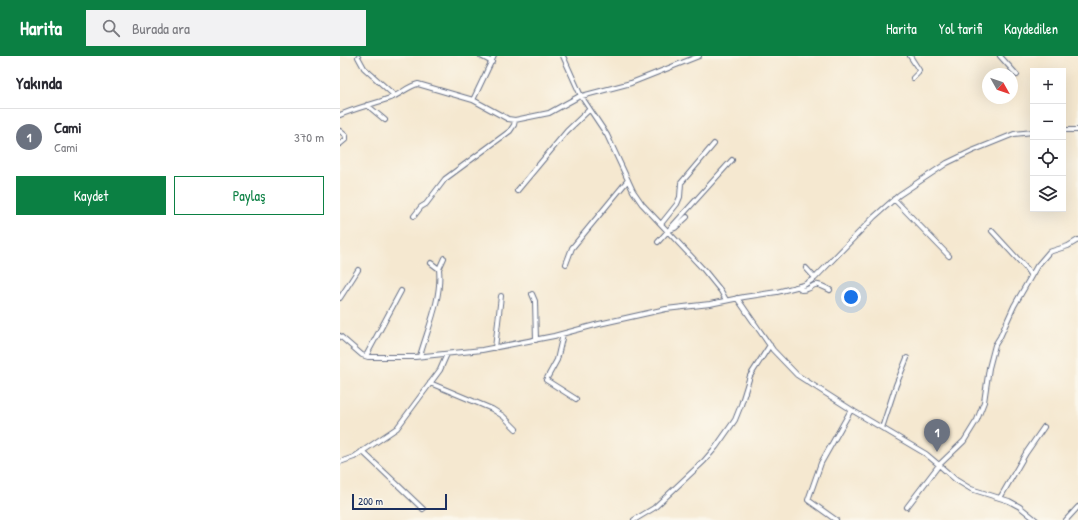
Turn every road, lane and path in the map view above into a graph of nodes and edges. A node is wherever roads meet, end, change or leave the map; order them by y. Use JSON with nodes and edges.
{"nodes":[{"id":1,"x":481,"y":56,"type":"edge"},
{"id":2,"x":494,"y":56,"type":"edge"},
{"id":3,"x":563,"y":56,"type":"edge"},
{"id":4,"x":699,"y":56,"type":"edge"},
{"id":5,"x":910,"y":56,"type":"edge"},
{"id":6,"x":1000,"y":56,"type":"edge"},
{"id":7,"x":358,"y":57,"type":"edge"},
{"id":8,"x":492,"y":62,"type":"junction"},
{"id":9,"x":1011,"y":68,"type":"edge"},
{"id":10,"x":914,"y":78,"type":"dead end"},
{"id":11,"x":395,"y":96,"type":"junction"},
{"id":12,"x":581,"y":96,"type":"junction"},
{"id":13,"x":473,"y":100,"type":"junction"},
{"id":14,"x":367,"y":105,"type":"junction"},
{"id":15,"x":590,"y":110,"type":"junction"},
{"id":16,"x":340,"y":115,"type":"edge"},
{"id":17,"x":385,"y":120,"type":"dead end"},
{"id":18,"x":515,"y":120,"type":"junction"},
{"id":19,"x":1066,"y":130,"type":"edge"},
{"id":20,"x":1078,"y":130,"type":"edge"},
{"id":21,"x":340,"y":131,"type":"edge"},
{"id":22,"x":1030,"y":132,"type":"edge"},
{"id":23,"x":340,"y":144,"type":"edge"},
{"id":24,"x":714,"y":144,"type":"dead end"},
{"id":25,"x":732,"y":160,"type":"dead end"},
{"id":26,"x":628,"y":180,"type":"junction"},
{"id":27,"x":517,"y":191,"type":"dead end"},
{"id":28,"x":894,"y":199,"type":"junction"},
{"id":29,"x":414,"y":216,"type":"dead end"},
{"id":30,"x":687,"y":217,"type":"dead end"},
{"id":31,"x":661,"y":224,"type":"junction"},
{"id":32,"x":667,"y":231,"type":"junction"},
{"id":33,"x":992,"y":231,"type":"dead end"},
{"id":34,"x":1078,"y":240,"type":"edge"},
{"id":35,"x":658,"y":242,"type":"dead end"},
{"id":36,"x":949,"y":256,"type":"dead end"},
{"id":37,"x":444,"y":258,"type":"dead end"},
{"id":38,"x":431,"y":263,"type":"dead end"},
{"id":39,"x":566,"y":264,"type":"dead end"},
{"id":40,"x":806,"y":268,"type":"dead end"},
{"id":41,"x":439,"y":269,"type":"junction"},
{"id":42,"x":358,"y":270,"type":"dead end"},
{"id":43,"x":1031,"y":276,"type":"junction"},
{"id":44,"x":815,"y":278,"type":"junction"},
{"id":45,"x":799,"y":286,"type":"junction"},
{"id":46,"x":830,"y":290,"type":"dead end"},
{"id":47,"x":401,"y":291,"type":"dead end"},
{"id":48,"x":532,"y":294,"type":"dead end"},
{"id":49,"x":501,"y":296,"type":"dead end"},
{"id":50,"x":340,"y":298,"type":"edge"},
{"id":51,"x":737,"y":298,"type":"junction"},
{"id":52,"x":726,"y":300,"type":"junction"},
{"id":53,"x":563,"y":334,"type":"junction"},
{"id":54,"x":340,"y":336,"type":"edge"},
{"id":55,"x":536,"y":340,"type":"junction"},
{"id":56,"x":770,"y":345,"type":"junction"},
{"id":57,"x":494,"y":348,"type":"junction"},
{"id":58,"x":447,"y":354,"type":"junction"},
{"id":59,"x":366,"y":356,"type":"junction"},
{"id":60,"x":420,"y":356,"type":"junction"},
{"id":61,"x":907,"y":358,"type":"dead end"},
{"id":62,"x":430,"y":383,"type":"junction"},
{"id":63,"x":576,"y":399,"type":"dead end"},
{"id":64,"x":851,"y":410,"type":"junction"},
{"id":65,"x":1044,"y":427,"type":"dead end"},
{"id":66,"x":882,"y":428,"type":"junction"},
{"id":67,"x":516,"y":429,"type":"dead end"},
{"id":68,"x":362,"y":451,"type":"junction"},
{"id":69,"x":340,"y":462,"type":"edge"},
{"id":70,"x":939,"y":465,"type":"junction"},
{"id":71,"x":1000,"y":498,"type":"junction"},
{"id":72,"x":907,"y":507,"type":"dead end"},
{"id":73,"x":1078,"y":507,"type":"edge"},
{"id":74,"x":422,"y":509,"type":"dead end"},
{"id":75,"x":634,"y":520,"type":"edge"},
{"id":76,"x":836,"y":520,"type":"edge"},
{"id":77,"x":1036,"y":520,"type":"edge"},
{"id":78,"x":1066,"y":520,"type":"edge"}],
"edges":[{"from":1,"to":8,"type":"street"},
{"from":2,"to":8,"type":"street"},
{"from":3,"to":12,"type":"street"},
{"from":4,"to":12,"type":"street"},
{"from":5,"to":10,"type":"street"},
{"from":6,"to":9,"type":"street"},
{"from":7,"to":11,"type":"street"},
{"from":8,"to":13,"type":"street"},
{"from":11,"to":13,"type":"street"},
{"from":11,"to":14,"type":"street"},
{"from":12,"to":15,"type":"street"},
{"from":12,"to":18,"type":"street"},
{"from":13,"to":18,"type":"street"},
{"from":14,"to":16,"type":"street"},
{"from":14,"to":17,"type":"street"},
{"from":15,"to":26,"type":"street"},
{"from":15,"to":27,"type":"street"},
{"from":18,"to":29,"type":"street"},
{"from":19,"to":20,"type":"street"},
{"from":21,"to":23,"type":"street"},
{"from":22,"to":28,"type":"street"},
{"from":24,"to":31,"type":"street"},
{"from":25,"to":32,"type":"street"},
{"from":26,"to":31,"type":"street"},
{"from":26,"to":39,"type":"street"},
{"from":28,"to":36,"type":"street"},
{"from":28,"to":44,"type":"street"},
{"from":30,"to":32,"type":"street"},
{"from":31,"to":32,"type":"street"},
{"from":32,"to":35,"type":"street"},
{"from":32,"to":52,"type":"street"},
{"from":33,"to":43,"type":"street"},
{"from":34,"to":43,"type":"street"},
{"from":37,"to":41,"type":"street"},
{"from":38,"to":41,"type":"street"},
{"from":40,"to":44,"type":"street"},
{"from":41,"to":60,"type":"street"},
{"from":42,"to":50,"type":"street"},
{"from":43,"to":70,"type":"street"},
{"from":44,"to":45,"type":"street"},
{"from":45,"to":46,"type":"street"},
{"from":45,"to":51,"type":"street"},
{"from":47,"to":59,"type":"street"},
{"from":48,"to":55,"type":"street"},
{"from":49,"to":57,"type":"street"},
{"from":51,"to":52,"type":"street"},
{"from":51,"to":56,"type":"street"},
{"from":52,"to":53,"type":"street"},
{"from":53,"to":55,"type":"street"},
{"from":53,"to":63,"type":"street"},
{"from":54,"to":59,"type":"street"},
{"from":55,"to":57,"type":"street"},
{"from":56,"to":64,"type":"street"},
{"from":56,"to":75,"type":"street"},
{"from":57,"to":58,"type":"street"},
{"from":58,"to":60,"type":"street"},
{"from":58,"to":62,"type":"street"},
{"from":59,"to":60,"type":"street"},
{"from":61,"to":66,"type":"street"},
{"from":62,"to":67,"type":"street"},
{"from":62,"to":68,"type":"street"},
{"from":64,"to":66,"type":"street"},
{"from":64,"to":76,"type":"street"},
{"from":65,"to":71,"type":"street"},
{"from":66,"to":70,"type":"street"},
{"from":68,"to":69,"type":"street"},
{"from":68,"to":74,"type":"street"},
{"from":70,"to":71,"type":"street"},
{"from":70,"to":72,"type":"street"},
{"from":71,"to":77,"type":"street"},
{"from":73,"to":78,"type":"street"}]}
